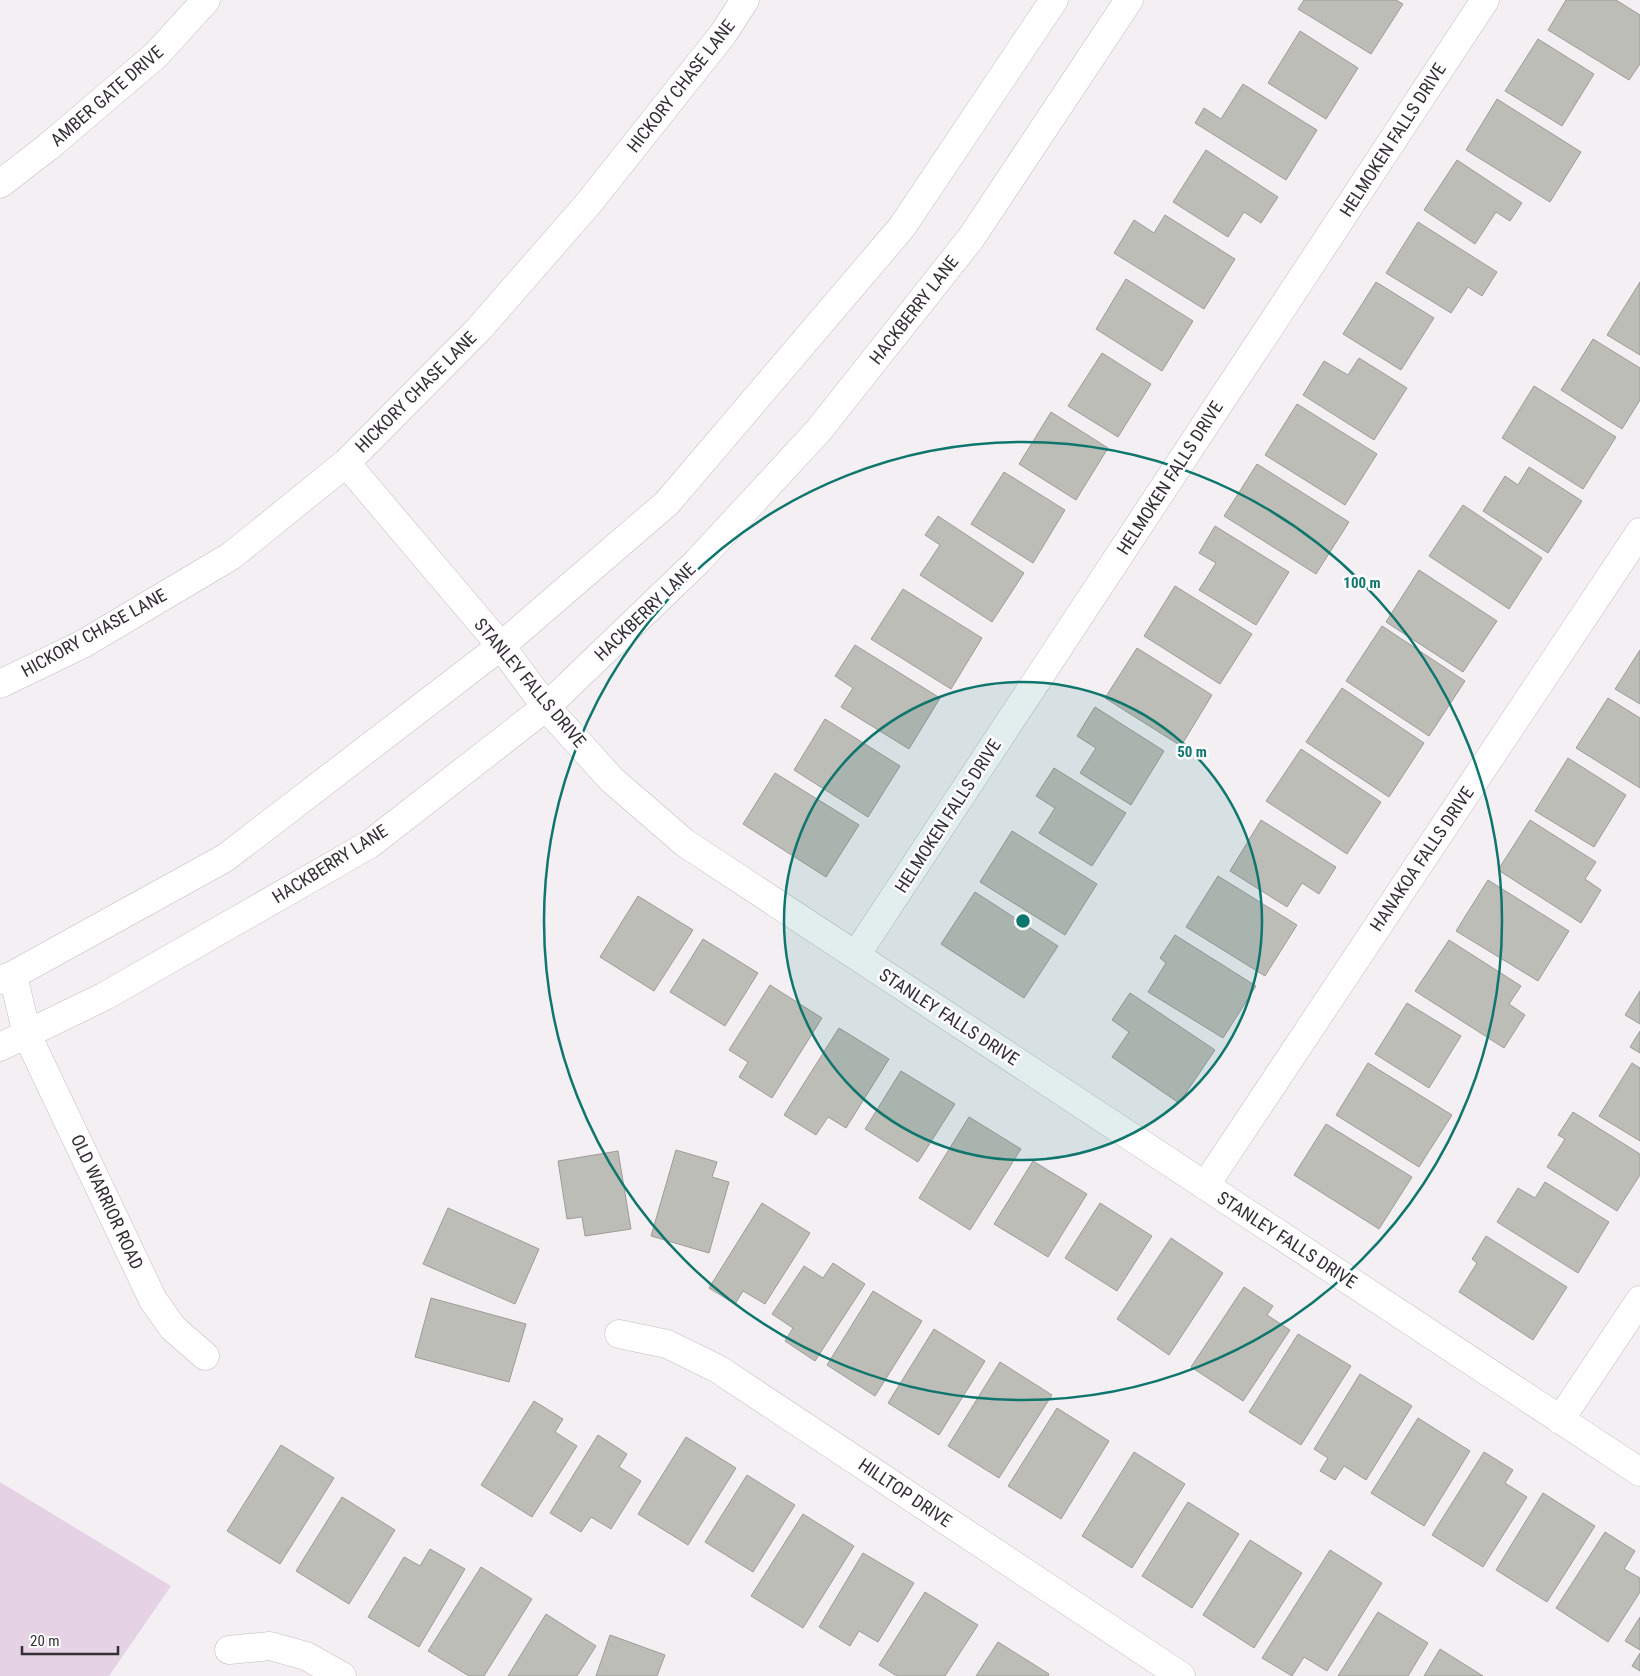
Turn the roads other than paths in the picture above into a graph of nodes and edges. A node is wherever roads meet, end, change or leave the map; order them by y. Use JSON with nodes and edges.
{"nodes":[{"id":1,"x":206,"y":0,"type":"edge"},
{"id":2,"x":745,"y":0,"type":"edge"},
{"id":3,"x":1054,"y":0,"type":"edge"},
{"id":4,"x":1129,"y":0,"type":"edge"},
{"id":5,"x":1485,"y":0,"type":"edge"},
{"id":6,"x":0,"y":184,"type":"edge"},
{"id":7,"x":346,"y":463,"type":"junction"},
{"id":8,"x":1640,"y":532,"type":"edge"},
{"id":9,"x":501,"y":646,"type":"junction"},
{"id":10,"x":0,"y":684,"type":"edge"},
{"id":11,"x":546,"y":707,"type":"junction"},
{"id":12,"x":856,"y":955,"type":"junction"},
{"id":13,"x":6,"y":977,"type":"edge"},
{"id":14,"x":27,"y":1035,"type":"junction"},
{"id":15,"x":0,"y":1048,"type":"edge"},
{"id":16,"x":1205,"y":1186,"type":"junction"},
{"id":17,"x":1640,"y":1300,"type":"edge"},
{"id":18,"x":619,"y":1334,"type":"dead end"},
{"id":19,"x":205,"y":1356,"type":"dead end"},
{"id":20,"x":1560,"y":1420,"type":"junction"},
{"id":21,"x":1640,"y":1472,"type":"edge"},
{"id":22,"x":229,"y":1650,"type":"dead end"},
{"id":23,"x":342,"y":1676,"type":"edge"},
{"id":24,"x":1181,"y":1676,"type":"edge"}],
"edges":[{"from":1,"to":6,"type":"street","name":"AMBER GATE DRIVE"},
{"from":2,"to":7,"type":"street","name":"HICKORY CHASE LANE"},
{"from":3,"to":9,"type":"street"},
{"from":4,"to":11,"type":"street","name":"HACKBERRY LANE"},
{"from":5,"to":12,"type":"street","name":"HELMOKEN FALLS DRIVE"},
{"from":7,"to":9,"type":"street","name":"STANLEY FALLS DRIVE"},
{"from":7,"to":10,"type":"street","name":"HICKORY CHASE LANE"},
{"from":8,"to":16,"type":"street","name":"HANAKOA FALLS DRIVE"},
{"from":9,"to":11,"type":"street","name":"STANLEY FALLS DRIVE"},
{"from":9,"to":13,"type":"street"},
{"from":11,"to":12,"type":"street","name":"STANLEY FALLS DRIVE"},
{"from":11,"to":14,"type":"street","name":"HACKBERRY LANE"},
{"from":12,"to":16,"type":"street","name":"STANLEY FALLS DRIVE"},
{"from":13,"to":14,"type":"street","name":"OLD WARRIOR ROAD"},
{"from":14,"to":15,"type":"street","name":"HACKBERRY LANE"},
{"from":14,"to":19,"type":"street","name":"OLD WARRIOR ROAD"},
{"from":16,"to":20,"type":"street","name":"STANLEY FALLS DRIVE"},
{"from":17,"to":20,"type":"street"},
{"from":18,"to":24,"type":"street","name":"HILLTOP DRIVE"},
{"from":20,"to":21,"type":"street","name":"STANLEY FALLS DRIVE"},
{"from":22,"to":23,"type":"street"}]}
